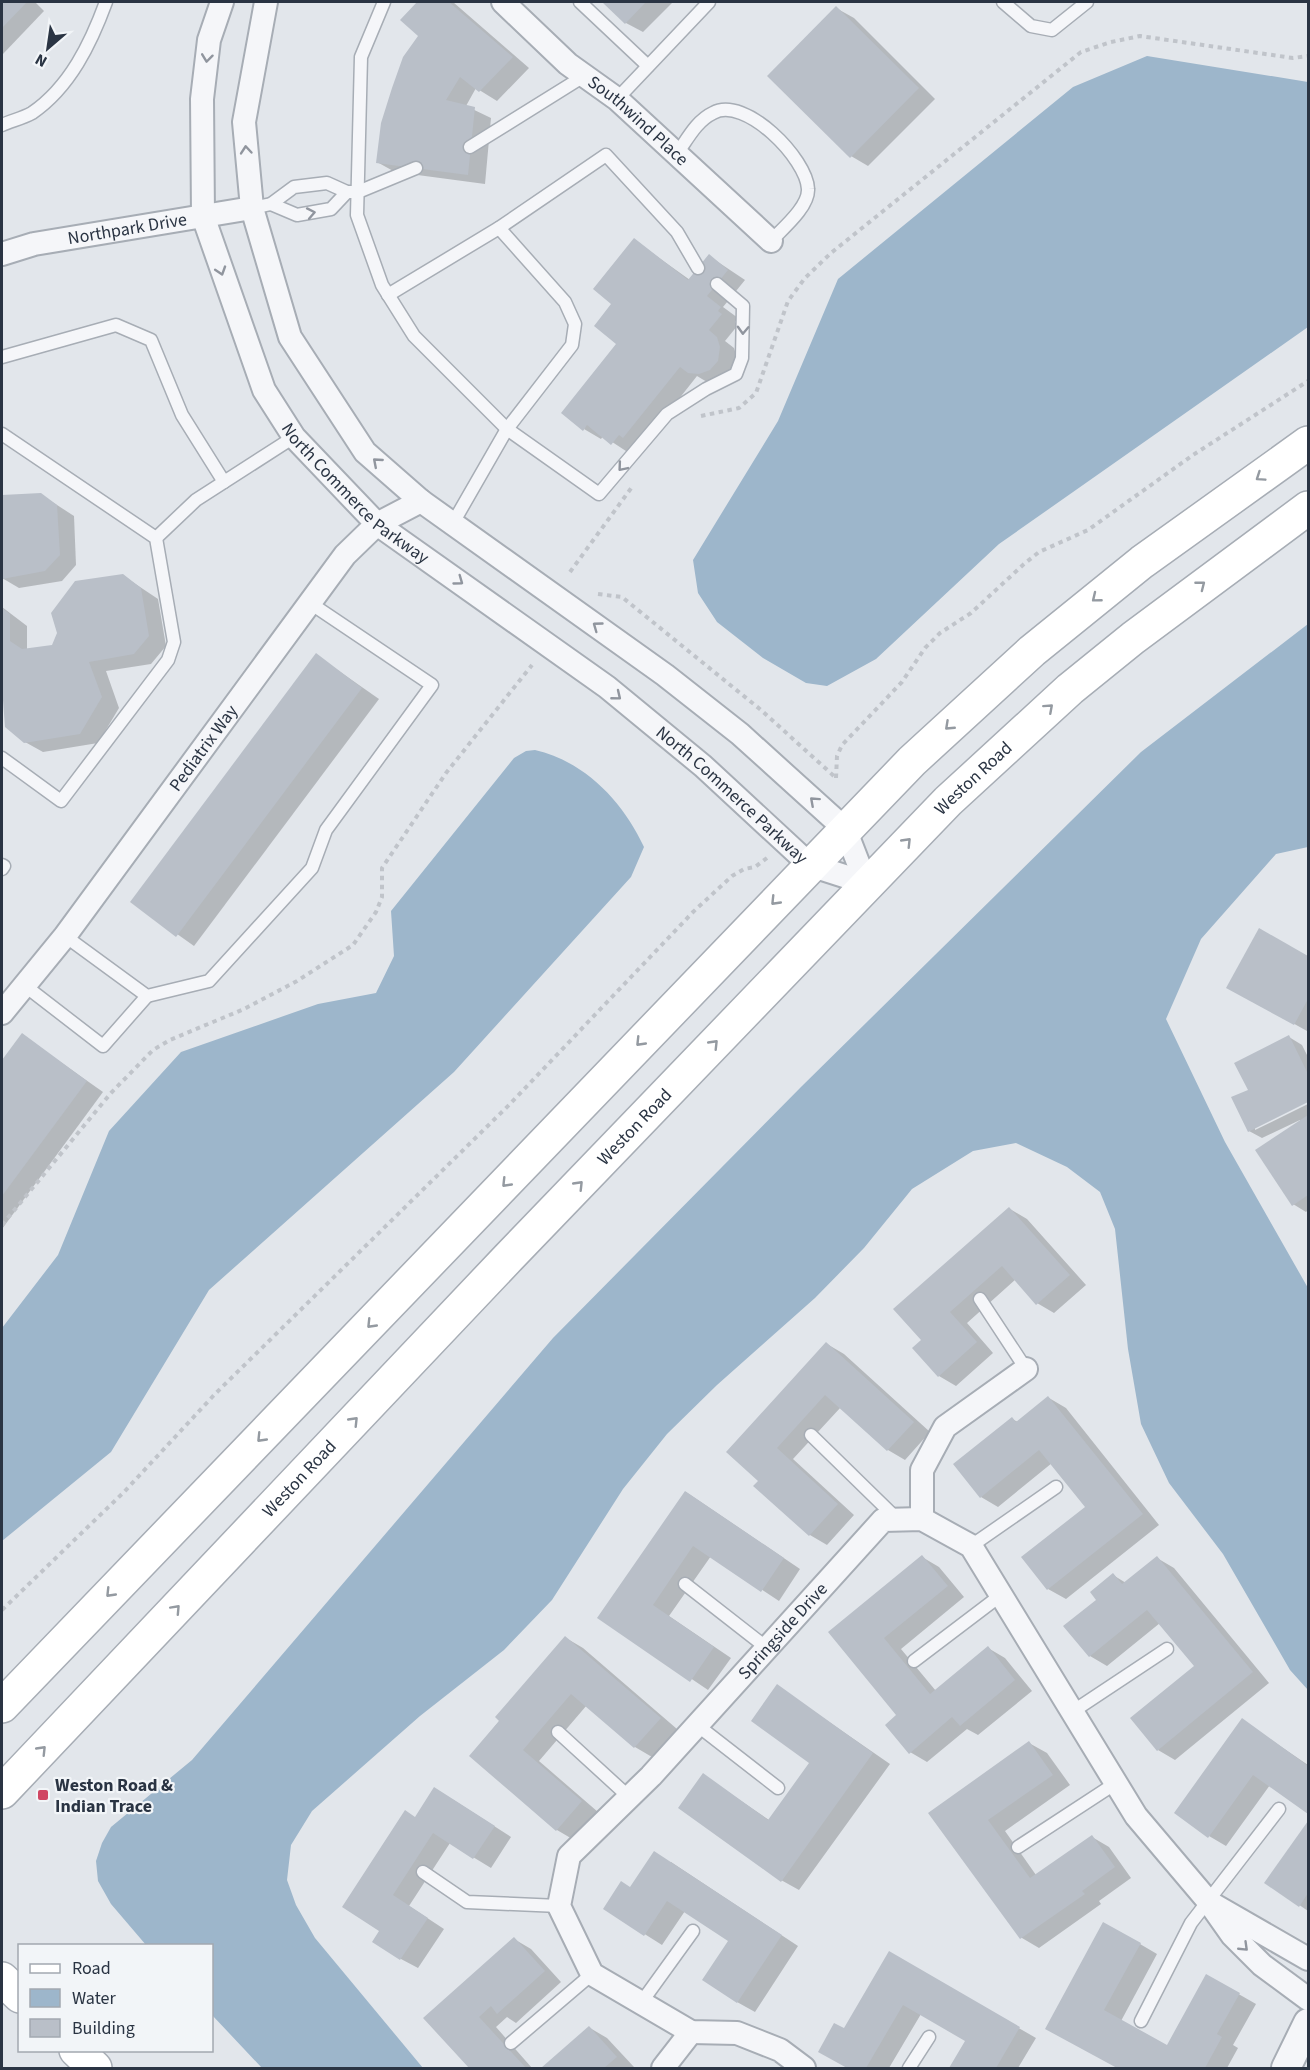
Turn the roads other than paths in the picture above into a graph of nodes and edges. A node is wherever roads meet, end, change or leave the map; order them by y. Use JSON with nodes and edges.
{"nodes":[{"id":1,"x":106,"y":2,"type":"edge"},
{"id":2,"x":222,"y":2,"type":"edge"},
{"id":3,"x":266,"y":2,"type":"edge"},
{"id":4,"x":384,"y":2,"type":"edge"},
{"id":5,"x":503,"y":2,"type":"edge"},
{"id":6,"x":580,"y":2,"type":"edge"},
{"id":7,"x":709,"y":2,"type":"edge"},
{"id":8,"x":1003,"y":2,"type":"edge"},
{"id":9,"x":1087,"y":2,"type":"edge"},
{"id":10,"x":648,"y":66,"type":"junction"},
{"id":11,"x":584,"y":76,"type":"junction"},
{"id":12,"x":616,"y":99,"type":"junction"},
{"id":13,"x":2,"y":125,"type":"edge"},
{"id":14,"x":470,"y":147,"type":"dead end"},
{"id":15,"x":676,"y":155,"type":"junction"},
{"id":16,"x":416,"y":168,"type":"dead end"},
{"id":17,"x":352,"y":192,"type":"junction"},
{"id":18,"x":261,"y":206,"type":"junction"},
{"id":19,"x":203,"y":216,"type":"junction"},
{"id":20,"x":499,"y":228,"type":"junction"},
{"id":21,"x":771,"y":241,"type":"joint"},
{"id":22,"x":2,"y":254,"type":"edge"},
{"id":23,"x":698,"y":268,"type":"dead end"},
{"id":24,"x":717,"y":284,"type":"dead end"},
{"id":25,"x":388,"y":295,"type":"junction"},
{"id":26,"x":2,"y":357,"type":"edge"},
{"id":27,"x":507,"y":429,"type":"junction"},
{"id":28,"x":2,"y":434,"type":"edge"},
{"id":29,"x":294,"y":438,"type":"junction"},
{"id":30,"x":1308,"y":443,"type":"edge"},
{"id":31,"x":224,"y":482,"type":"junction"},
{"id":32,"x":421,"y":501,"type":"junction"},
{"id":33,"x":1308,"y":508,"type":"edge"},
{"id":34,"x":453,"y":523,"type":"junction"},
{"id":35,"x":377,"y":524,"type":"junction"},
{"id":36,"x":156,"y":538,"type":"junction"},
{"id":37,"x":310,"y":603,"type":"junction"},
{"id":38,"x":2,"y":758,"type":"edge"},
{"id":39,"x":845,"y":829,"type":"junction"},
{"id":40,"x":810,"y":865,"type":"junction"},
{"id":41,"x":866,"y":884,"type":"junction"},
{"id":42,"x":65,"y":936,"type":"junction"},
{"id":43,"x":24,"y":985,"type":"junction"},
{"id":44,"x":147,"y":996,"type":"junction"},
{"id":45,"x":2,"y":1013,"type":"edge"},
{"id":46,"x":980,"y":1299,"type":"dead end"},
{"id":47,"x":1026,"y":1370,"type":"joint"},
{"id":48,"x":810,"y":1435,"type":"dead end"},
{"id":49,"x":1056,"y":1487,"type":"dead end"},
{"id":50,"x":922,"y":1519,"type":"junction"},
{"id":51,"x":897,"y":1520,"type":"junction"},
{"id":52,"x":971,"y":1546,"type":"junction"},
{"id":53,"x":685,"y":1584,"type":"dead end"},
{"id":54,"x":1001,"y":1595,"type":"junction"},
{"id":55,"x":767,"y":1648,"type":"junction"},
{"id":56,"x":1167,"y":1649,"type":"dead end"},
{"id":57,"x":914,"y":1661,"type":"dead end"},
{"id":58,"x":2,"y":1706,"type":"edge"},
{"id":59,"x":1072,"y":1712,"type":"junction"},
{"id":60,"x":697,"y":1725,"type":"junction"},
{"id":61,"x":558,"y":1732,"type":"dead end"},
{"id":62,"x":1116,"y":1783,"type":"junction"},
{"id":63,"x":778,"y":1788,"type":"dead end"},
{"id":64,"x":2,"y":1792,"type":"edge"},
{"id":65,"x":629,"y":1797,"type":"junction"},
{"id":66,"x":1279,"y":1809,"type":"dead end"},
{"id":67,"x":1018,"y":1847,"type":"dead end"},
{"id":68,"x":423,"y":1872,"type":"dead end"},
{"id":69,"x":1208,"y":1901,"type":"junction"},
{"id":70,"x":559,"y":1906,"type":"junction"},
{"id":71,"x":693,"y":1931,"type":"dead end"},
{"id":72,"x":1308,"y":1959,"type":"edge"},
{"id":73,"x":592,"y":1974,"type":"junction"},
{"id":74,"x":2,"y":1979,"type":"edge"},
{"id":75,"x":18,"y":1994,"type":"edge"},
{"id":76,"x":1308,"y":1998,"type":"edge"},
{"id":77,"x":641,"y":2003,"type":"junction"},
{"id":78,"x":1141,"y":2021,"type":"dead end"},
{"id":79,"x":1308,"y":2023,"type":"edge"},
{"id":80,"x":691,"y":2032,"type":"junction"},
{"id":81,"x":930,"y":2037,"type":"dead end"},
{"id":82,"x":511,"y":2043,"type":"dead end"},
{"id":83,"x":78,"y":2052,"type":"edge"},
{"id":84,"x":95,"y":2068,"type":"edge"},
{"id":85,"x":663,"y":2068,"type":"edge"},
{"id":86,"x":804,"y":2068,"type":"edge"},
{"id":87,"x":909,"y":2068,"type":"edge"},
{"id":88,"x":1286,"y":2068,"type":"edge"}],
"edges":[{"from":1,"to":13,"type":"lane"},
{"from":2,"to":19,"type":"street","name":"North Commerce Parkway","one_way":true},
{"from":18,"to":3,"type":"street","name":"North Commerce Parkway","one_way":true},
{"from":4,"to":17,"type":"lane"},
{"from":5,"to":11,"type":"street","name":"Southwind Place"},
{"from":6,"to":10,"type":"lane"},
{"from":7,"to":10,"type":"lane"},
{"from":8,"to":9,"type":"lane"},
{"from":10,"to":12,"type":"lane"},
{"from":11,"to":12,"type":"street","name":"Southwind Place"},
{"from":11,"to":14,"type":"lane"},
{"from":12,"to":15,"type":"street","name":"Southwind Place"},
{"from":15,"to":21,"type":"street","name":"Southwind Place"},
{"from":15,"to":21,"type":"lane"},
{"from":16,"to":17,"type":"lane"},
{"from":17,"to":18,"type":"lane"},
{"from":18,"to":17,"type":"lane","one_way":true},
{"from":17,"to":25,"type":"lane"},
{"from":18,"to":19,"type":"street","name":"Northpark Drive"},
{"from":32,"to":18,"type":"street","name":"North Commerce Parkway","one_way":true},
{"from":19,"to":22,"type":"street","name":"Northpark Drive"},
{"from":19,"to":29,"type":"street","name":"North Commerce Parkway","one_way":true},
{"from":20,"to":23,"type":"lane"},
{"from":20,"to":25,"type":"lane"},
{"from":20,"to":27,"type":"lane"},
{"from":24,"to":27,"type":"lane","one_way":true},
{"from":25,"to":27,"type":"lane"},
{"from":26,"to":31,"type":"lane"},
{"from":27,"to":34,"type":"lane"},
{"from":28,"to":36,"type":"lane"},
{"from":29,"to":31,"type":"lane"},
{"from":29,"to":35,"type":"street","name":"North Commerce Parkway"},
{"from":30,"to":39,"type":"main road","one_way":true},
{"from":31,"to":36,"type":"lane"},
{"from":32,"to":34,"type":"street","name":"North Commerce Parkway"},
{"from":32,"to":35,"type":"street","name":"Pediatrix Way"},
{"from":41,"to":33,"type":"main road","name":"Weston Road","one_way":true},
{"from":39,"to":34,"type":"street","name":"North Commerce Parkway","one_way":true},
{"from":35,"to":37,"type":"street","name":"Pediatrix Way"},
{"from":35,"to":40,"type":"street","name":"North Commerce Parkway","one_way":true},
{"from":36,"to":38,"type":"lane"},
{"from":37,"to":42,"type":"street","name":"Pediatrix Way"},
{"from":37,"to":44,"type":"lane"},
{"from":39,"to":40,"type":"main road"},
{"from":39,"to":41,"type":"street","name":"North Commerce Parkway"},
{"from":40,"to":41,"type":"street","name":"North Commerce Parkway"},
{"from":40,"to":58,"type":"main road","one_way":true},
{"from":64,"to":41,"type":"main road","name":"Weston Road","one_way":true},
{"from":42,"to":43,"type":"street","name":"Pediatrix Way"},
{"from":42,"to":44,"type":"lane"},
{"from":43,"to":44,"type":"lane"},
{"from":43,"to":45,"type":"street","name":"Pediatrix Way"},
{"from":46,"to":47,"type":"lane"},
{"from":47,"to":50,"type":"street"},
{"from":48,"to":51,"type":"lane"},
{"from":49,"to":52,"type":"lane"},
{"from":50,"to":51,"type":"street","name":"Springside Drive"},
{"from":50,"to":52,"type":"street"},
{"from":51,"to":55,"type":"street","name":"Springside Drive"},
{"from":52,"to":54,"type":"street"},
{"from":53,"to":55,"type":"lane"},
{"from":54,"to":57,"type":"lane"},
{"from":54,"to":59,"type":"street"},
{"from":55,"to":60,"type":"street","name":"Springside Drive"},
{"from":56,"to":59,"type":"lane"},
{"from":59,"to":62,"type":"street"},
{"from":60,"to":63,"type":"lane"},
{"from":60,"to":65,"type":"street","name":"Springside Drive"},
{"from":61,"to":65,"type":"lane"},
{"from":62,"to":67,"type":"lane"},
{"from":62,"to":69,"type":"street"},
{"from":65,"to":70,"type":"street","name":"Springside Drive"},
{"from":66,"to":69,"type":"lane"},
{"from":68,"to":70,"type":"lane"},
{"from":69,"to":72,"type":"street"},
{"from":69,"to":76,"type":"street","one_way":true},
{"from":69,"to":78,"type":"lane"},
{"from":70,"to":73,"type":"street"},
{"from":71,"to":77,"type":"lane"},
{"from":73,"to":77,"type":"street"},
{"from":73,"to":82,"type":"lane"},
{"from":74,"to":75,"type":"main road"},
{"from":77,"to":80,"type":"street"},
{"from":79,"to":88,"type":"street"},
{"from":80,"to":85,"type":"street"},
{"from":80,"to":86,"type":"street"},
{"from":81,"to":87,"type":"lane"},
{"from":83,"to":84,"type":"main road"}]}
